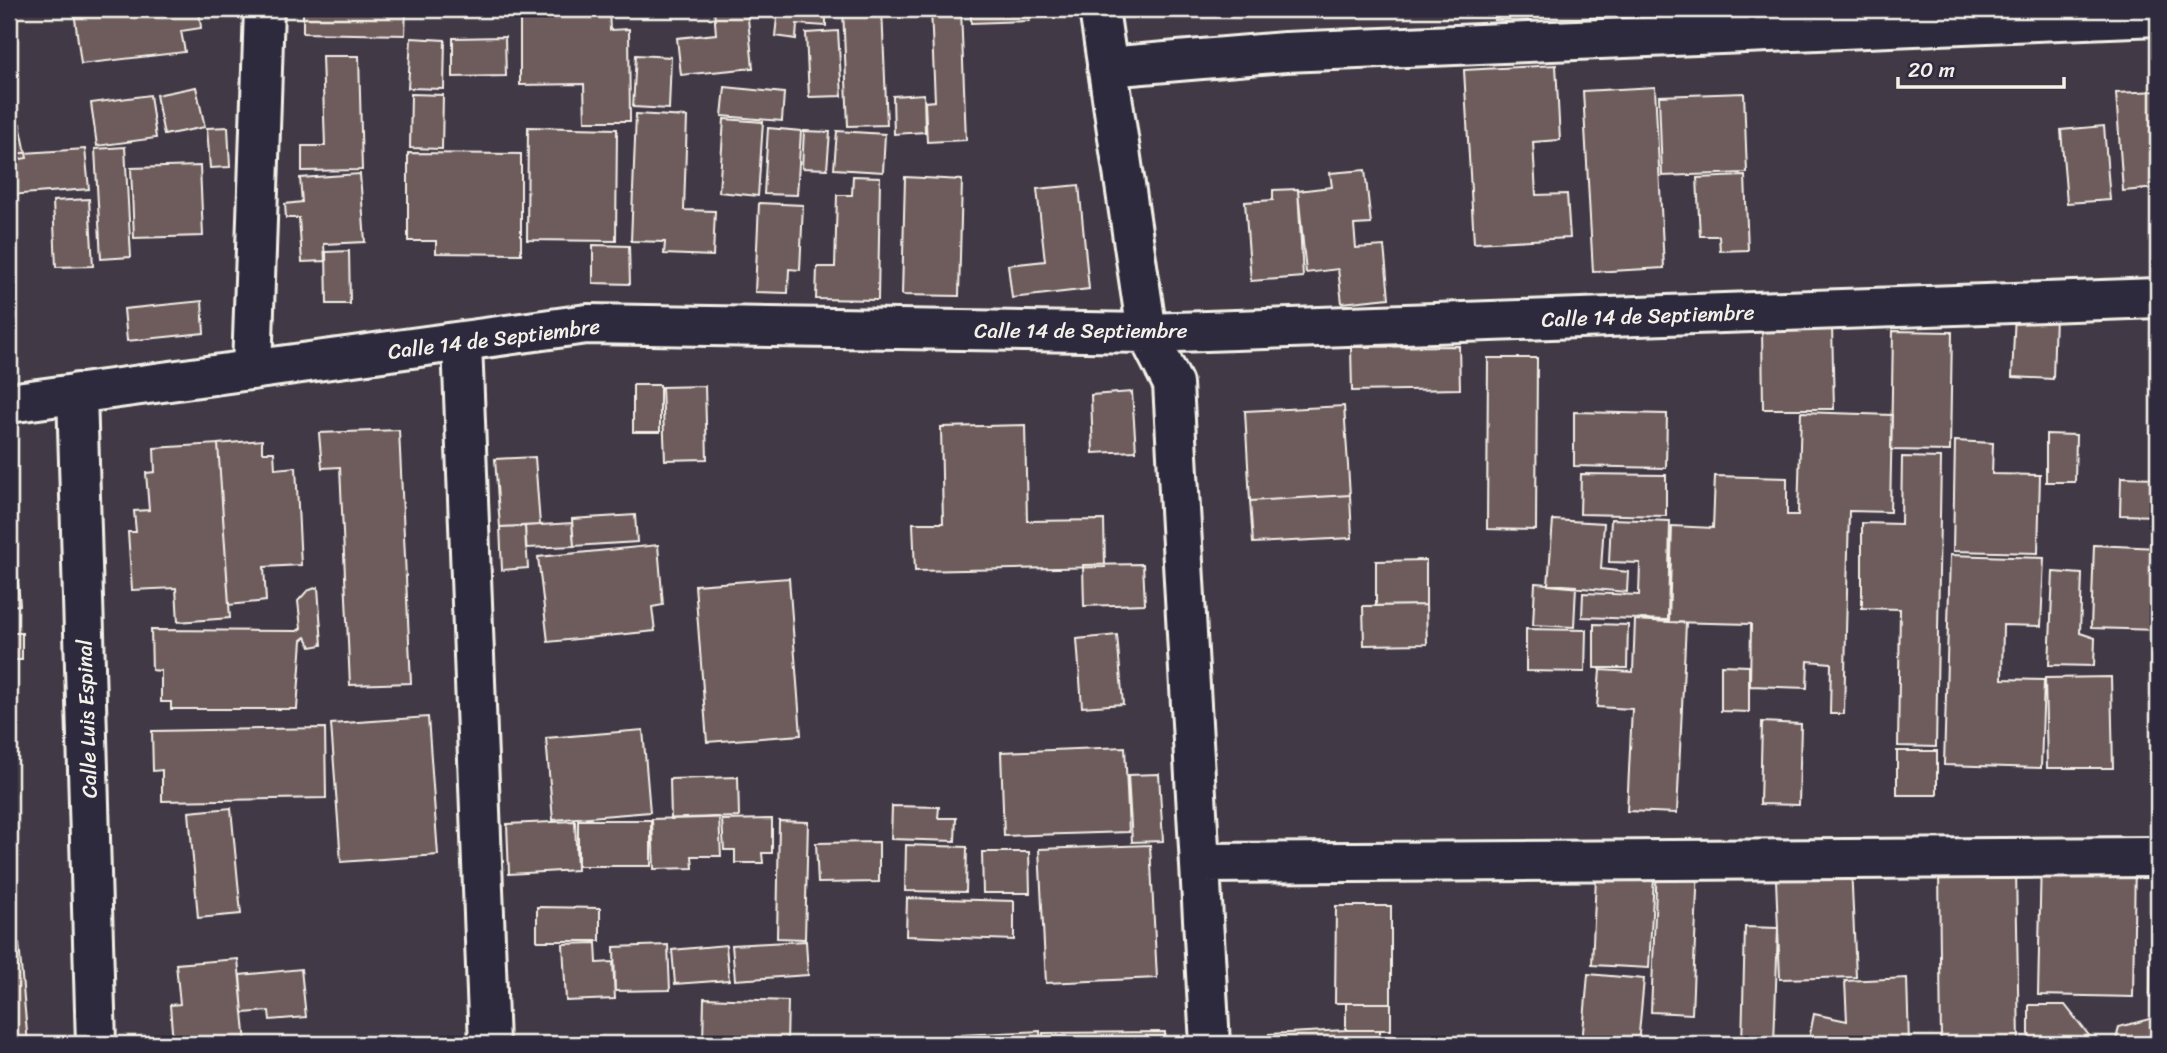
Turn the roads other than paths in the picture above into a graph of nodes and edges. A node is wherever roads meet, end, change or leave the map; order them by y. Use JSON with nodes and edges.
{"nodes":[{"id":1,"x":264,"y":9,"type":"edge"},
{"id":2,"x":1099,"y":9,"type":"edge"},
{"id":3,"x":1984,"y":16,"type":"edge"},
{"id":4,"x":2158,"y":16,"type":"edge"},
{"id":5,"x":1107,"y":67,"type":"junction"},
{"id":6,"x":2158,"y":298,"type":"edge"},
{"id":7,"x":1147,"y":333,"type":"junction"},
{"id":8,"x":462,"y":343,"type":"junction"},
{"id":9,"x":252,"y":370,"type":"junction"},
{"id":10,"x":77,"y":393,"type":"junction"},
{"id":11,"x":9,"y":403,"type":"edge"},
{"id":12,"x":2158,"y":857,"type":"edge"},
{"id":13,"x":1202,"y":863,"type":"junction"},
{"id":14,"x":96,"y":1044,"type":"edge"},
{"id":15,"x":489,"y":1044,"type":"edge"},
{"id":16,"x":1210,"y":1044,"type":"edge"}],
"edges":[{"from":1,"to":9,"type":"street"},
{"from":2,"to":5,"type":"street"},
{"from":3,"to":4,"type":"street"},
{"from":3,"to":5,"type":"street"},
{"from":5,"to":7,"type":"street"},
{"from":6,"to":7,"type":"street","name":"Calle 14 de Septiembre"},
{"from":7,"to":8,"type":"street","name":"Calle 14 de Septiembre"},
{"from":7,"to":13,"type":"street"},
{"from":8,"to":9,"type":"street","name":"Calle 14 de Septiembre"},
{"from":8,"to":15,"type":"street"},
{"from":9,"to":10,"type":"street","name":"Calle 14 de Septiembre"},
{"from":10,"to":11,"type":"street","name":"Calle 14 de Septiembre"},
{"from":10,"to":14,"type":"street","name":"Calle Luis Espinal"},
{"from":12,"to":13,"type":"street"},
{"from":13,"to":16,"type":"street"}]}
